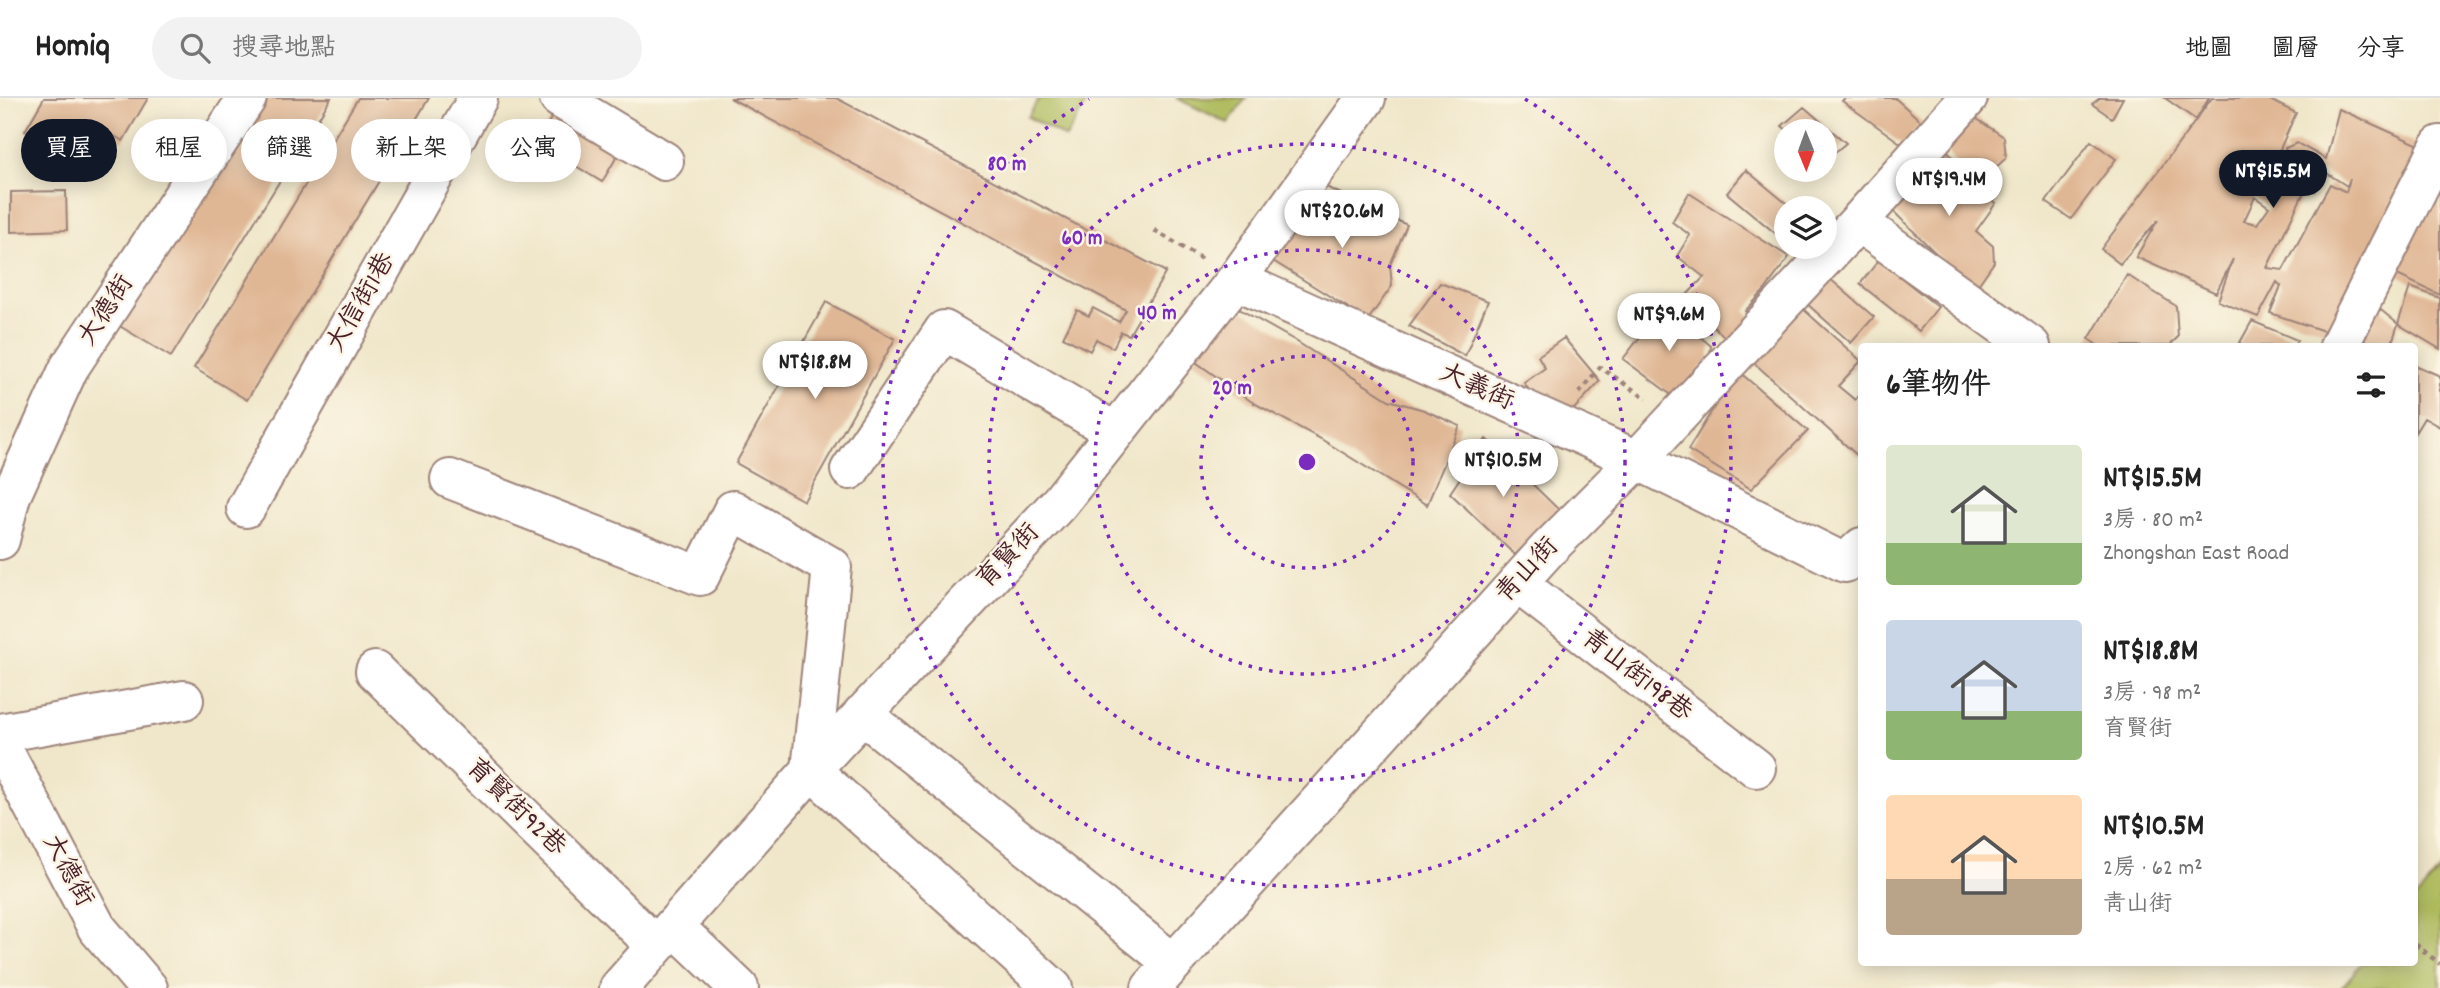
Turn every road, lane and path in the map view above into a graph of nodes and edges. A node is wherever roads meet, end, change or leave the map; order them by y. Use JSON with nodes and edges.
{"nodes":[{"id":1,"x":247,"y":98,"type":"edge"},
{"id":2,"x":478,"y":98,"type":"edge"},
{"id":3,"x":559,"y":98,"type":"edge"},
{"id":4,"x":1366,"y":98,"type":"edge"},
{"id":5,"x":1968,"y":98,"type":"edge"},
{"id":6,"x":2440,"y":145,"type":"edge"},
{"id":7,"x":664,"y":161,"type":"dead end"},
{"id":8,"x":1858,"y":222,"type":"junction"},
{"id":9,"x":1154,"y":230,"type":"dead end"},
{"id":10,"x":1236,"y":281,"type":"junction"},
{"id":11,"x":2027,"y":343,"type":"edge"},
{"id":12,"x":2341,"y":343,"type":"edge"},
{"id":13,"x":1676,"y":418,"type":"junction"},
{"id":14,"x":1553,"y":423,"type":"junction"},
{"id":15,"x":1115,"y":432,"type":"junction"},
{"id":16,"x":1637,"y":460,"type":"junction"},
{"id":17,"x":850,"y":470,"type":"dead end"},
{"id":18,"x":450,"y":479,"type":"dead end"},
{"id":19,"x":246,"y":508,"type":"dead end"},
{"id":20,"x":0,"y":540,"type":"edge"},
{"id":21,"x":1858,"y":551,"type":"edge"},
{"id":22,"x":1517,"y":583,"type":"junction"},
{"id":23,"x":375,"y":671,"type":"dead end"},
{"id":24,"x":184,"y":700,"type":"dead end"},
{"id":25,"x":862,"y":715,"type":"junction"},
{"id":26,"x":0,"y":733,"type":"edge"},
{"id":27,"x":0,"y":744,"type":"edge"},
{"id":28,"x":1756,"y":768,"type":"dead end"},
{"id":29,"x":811,"y":770,"type":"junction"},
{"id":30,"x":665,"y":936,"type":"junction"},
{"id":31,"x":2418,"y":946,"type":"edge"},
{"id":32,"x":2440,"y":964,"type":"edge"},
{"id":33,"x":1162,"y":975,"type":"edge"},
{"id":34,"x":148,"y":988,"type":"edge"},
{"id":35,"x":619,"y":988,"type":"edge"},
{"id":36,"x":740,"y":988,"type":"edge"},
{"id":37,"x":1053,"y":988,"type":"edge"}],
"edges":[{"from":1,"to":20,"type":"street","name":"大德街"},
{"from":2,"to":19,"type":"street","name":"大信街1巷"},
{"from":3,"to":7,"type":"street"},
{"from":4,"to":10,"type":"street","name":"育賢街"},
{"from":5,"to":8,"type":"street","name":"青山街"},
{"from":6,"to":12,"type":"street"},
{"from":8,"to":11,"type":"street"},
{"from":8,"to":13,"type":"street","name":"青山街"},
{"from":9,"to":10,"type":"path"},
{"from":10,"to":14,"type":"street","name":"大義街"},
{"from":10,"to":15,"type":"street","name":"育賢街"},
{"from":13,"to":14,"type":"path"},
{"from":13,"to":16,"type":"street","name":"青山街"},
{"from":14,"to":16,"type":"street","name":"大義街"},
{"from":15,"to":17,"type":"street"},
{"from":15,"to":25,"type":"street","name":"育賢街"},
{"from":16,"to":21,"type":"street","name":"大義街"},
{"from":16,"to":22,"type":"street","name":"青山街"},
{"from":18,"to":29,"type":"street"},
{"from":22,"to":28,"type":"street","name":"青山街198巷"},
{"from":22,"to":33,"type":"street","name":"青山街"},
{"from":23,"to":30,"type":"street","name":"育賢街92巷"},
{"from":24,"to":26,"type":"street"},
{"from":25,"to":29,"type":"street","name":"育賢街"},
{"from":25,"to":33,"type":"street"},
{"from":27,"to":34,"type":"street","name":"大德街"},
{"from":29,"to":30,"type":"street","name":"育賢街"},
{"from":29,"to":37,"type":"street"},
{"from":30,"to":35,"type":"street","name":"育賢街"},
{"from":30,"to":36,"type":"street","name":"育賢街92巷"},
{"from":31,"to":32,"type":"path"}]}
